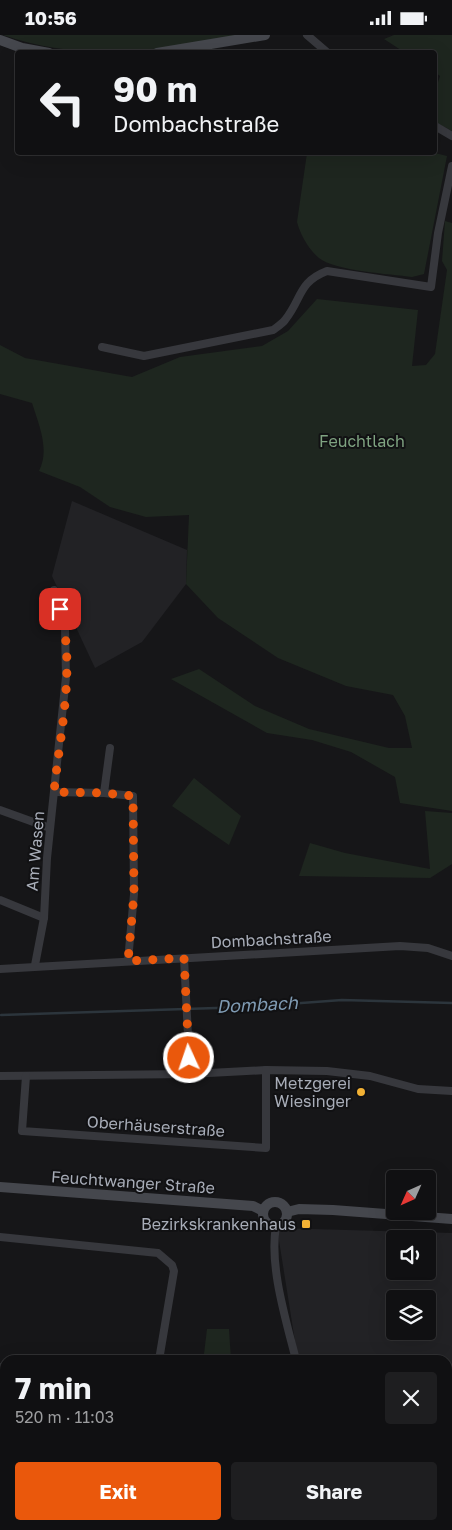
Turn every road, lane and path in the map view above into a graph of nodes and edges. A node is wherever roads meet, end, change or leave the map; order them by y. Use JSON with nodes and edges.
{"nodes":[{"id":1,"x":265,"y":35,"type":"edge"},
{"id":2,"x":307,"y":35,"type":"edge"},
{"id":3,"x":0,"y":40,"type":"edge"},
{"id":4,"x":36,"y":50,"type":"edge"},
{"id":5,"x":175,"y":50,"type":"edge"},
{"id":6,"x":326,"y":50,"type":"edge"},
{"id":7,"x":437,"y":127,"type":"edge"},
{"id":8,"x":452,"y":136,"type":"edge"},
{"id":9,"x":452,"y":166,"type":"edge"},
{"id":10,"x":102,"y":347,"type":"dead end"},
{"id":11,"x":54,"y":591,"type":"dead end"},
{"id":12,"x":110,"y":748,"type":"dead end"},
{"id":13,"x":54,"y":792,"type":"junction"},
{"id":14,"x":104,"y":793,"type":"junction"},
{"id":15,"x":0,"y":810,"type":"edge"},
{"id":16,"x":50,"y":828,"type":"junction"},
{"id":17,"x":0,"y":900,"type":"edge"},
{"id":18,"x":44,"y":918,"type":"junction"},
{"id":19,"x":452,"y":956,"type":"edge"},
{"id":20,"x":184,"y":958,"type":"junction"},
{"id":21,"x":128,"y":961,"type":"junction"},
{"id":22,"x":34,"y":965,"type":"junction"},
{"id":23,"x":0,"y":969,"type":"edge"},
{"id":24,"x":266,"y":1070,"type":"junction"},
{"id":25,"x":190,"y":1074,"type":"junction"},
{"id":26,"x":0,"y":1076,"type":"edge"},
{"id":27,"x":26,"y":1077,"type":"junction"},
{"id":28,"x":452,"y":1091,"type":"edge"},
{"id":29,"x":0,"y":1187,"type":"edge"},
{"id":30,"x":263,"y":1211,"type":"junction"},
{"id":31,"x":287,"y":1212,"type":"junction"},
{"id":32,"x":452,"y":1219,"type":"edge"},
{"id":33,"x":276,"y":1226,"type":"junction"},
{"id":34,"x":0,"y":1237,"type":"edge"},
{"id":35,"x":160,"y":1355,"type":"edge"},
{"id":36,"x":295,"y":1355,"type":"edge"}],
"edges":[{"from":1,"to":5,"type":"main road"},
{"from":2,"to":6,"type":"street"},
{"from":3,"to":4,"type":"main road"},
{"from":7,"to":8,"type":"street"},
{"from":9,"to":10,"type":"street"},
{"from":11,"to":13,"type":"street","name":"Am Wasen"},
{"from":12,"to":14,"type":"street"},
{"from":13,"to":14,"type":"street"},
{"from":13,"to":16,"type":"street","name":"Am Wasen"},
{"from":14,"to":21,"type":"street"},
{"from":15,"to":16,"type":"street"},
{"from":16,"to":18,"type":"street","name":"Am Wasen"},
{"from":17,"to":18,"type":"street"},
{"from":18,"to":22,"type":"street","name":"Am Wasen"},
{"from":19,"to":20,"type":"street","name":"Dombachstraße"},
{"from":20,"to":21,"type":"street","name":"Dombachstraße"},
{"from":20,"to":25,"type":"street"},
{"from":21,"to":22,"type":"street","name":"Dombachstraße"},
{"from":22,"to":23,"type":"street","name":"Dombachstraße"},
{"from":24,"to":25,"type":"street"},
{"from":24,"to":27,"type":"street","name":"Oberhäuserstraße"},
{"from":24,"to":28,"type":"street"},
{"from":25,"to":27,"type":"street"},
{"from":26,"to":27,"type":"street"},
{"from":29,"to":30,"type":"main road","name":"Feuchtwanger Straße"},
{"from":30,"to":31,"type":"main road"},
{"from":30,"to":33,"type":"main road"},
{"from":31,"to":32,"type":"main road"},
{"from":31,"to":33,"type":"main road"},
{"from":33,"to":36,"type":"street"},
{"from":34,"to":35,"type":"street"}]}
